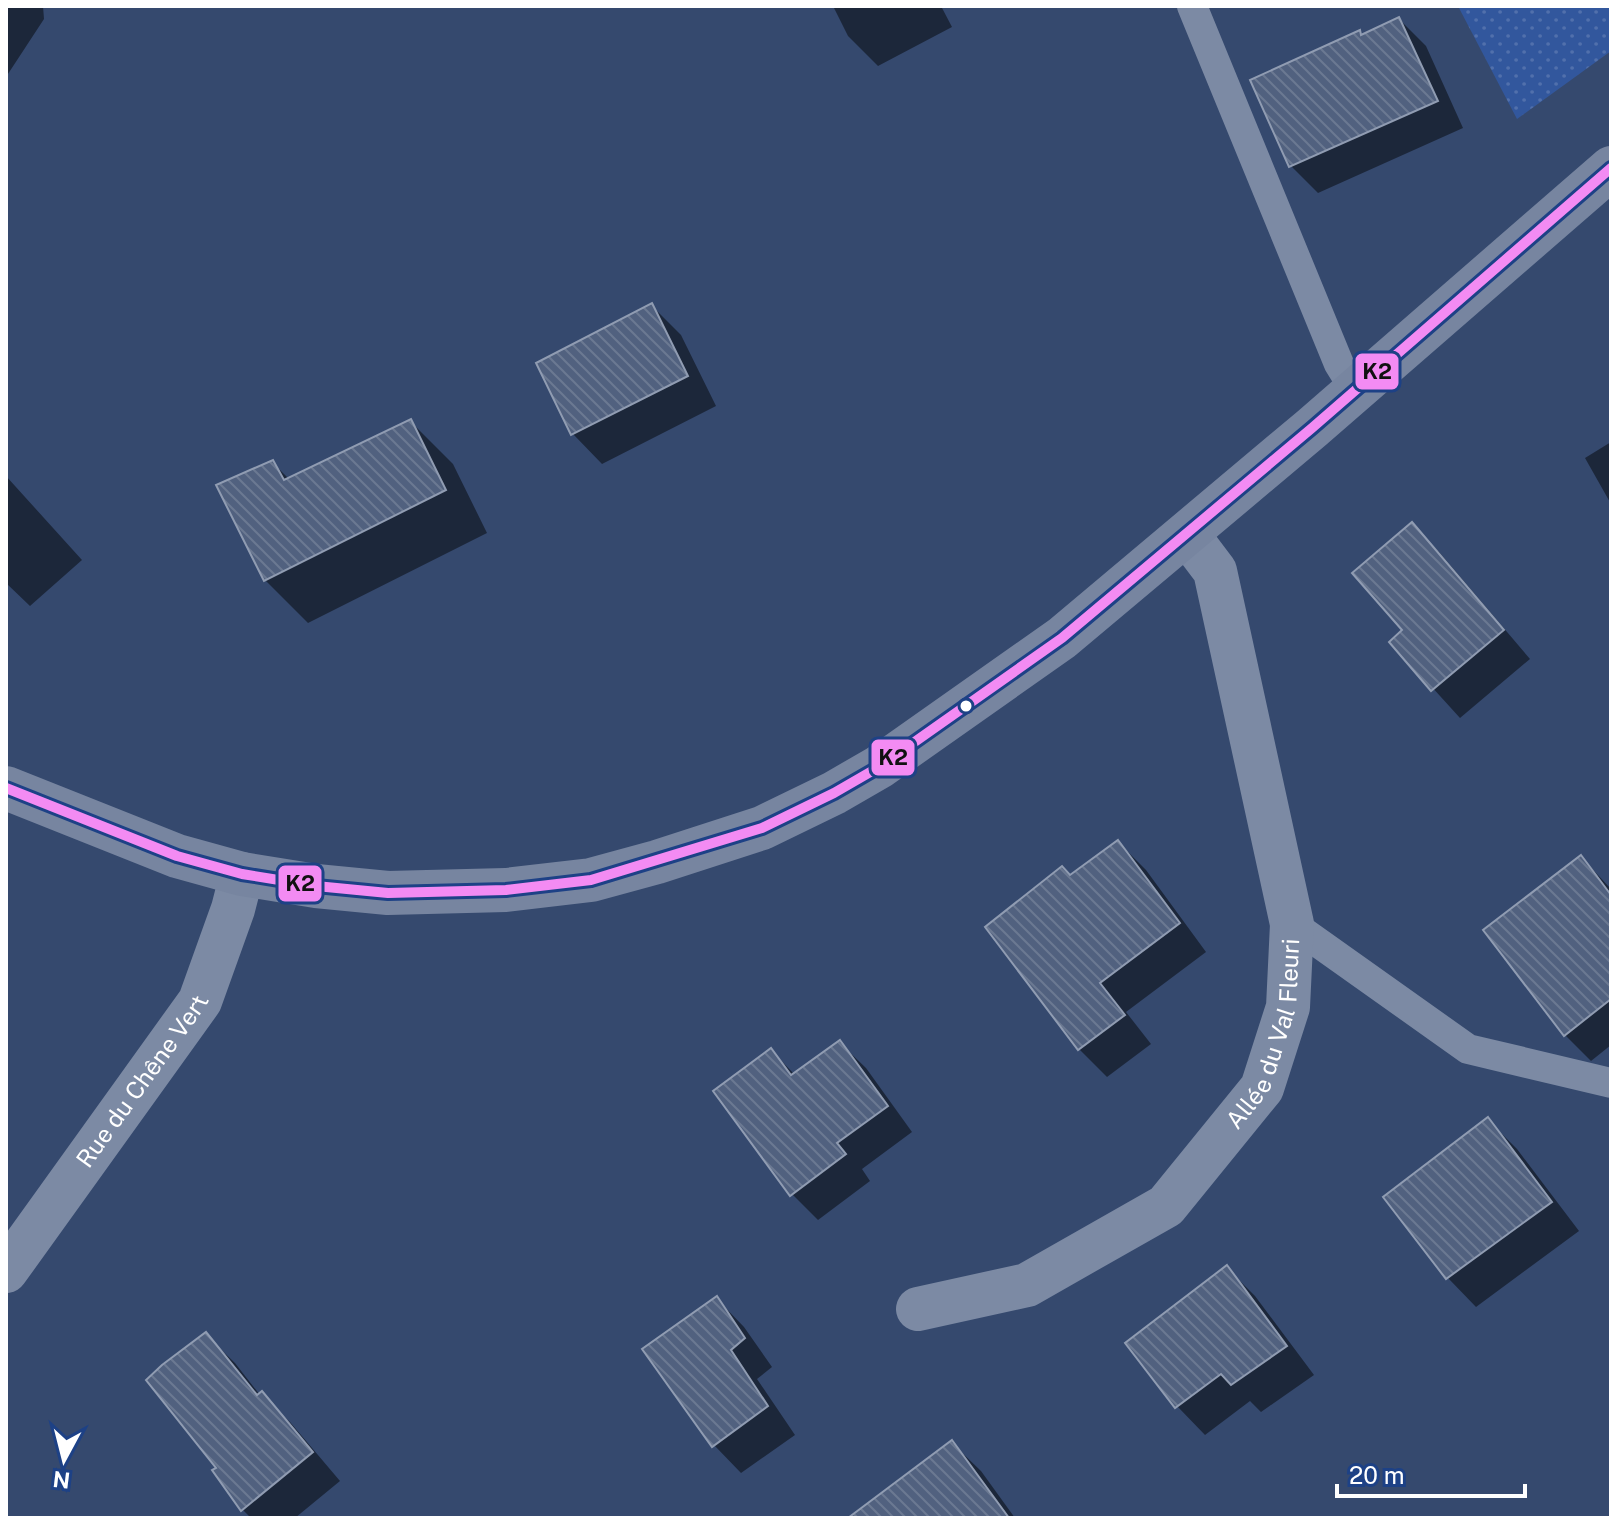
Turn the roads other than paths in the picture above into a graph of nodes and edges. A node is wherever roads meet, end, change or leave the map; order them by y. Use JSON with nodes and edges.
{"nodes":[{"id":1,"x":1192,"y":6,"type":"edge"},
{"id":2,"x":1611,"y":168,"type":"edge"},
{"id":3,"x":1355,"y":390,"type":"junction"},
{"id":4,"x":1187,"y":534,"type":"junction"},
{"id":5,"x":6,"y":788,"type":"edge"},
{"id":6,"x":242,"y":874,"type":"junction"},
{"id":7,"x":1292,"y":924,"type":"junction"},
{"id":8,"x":1611,"y":1083,"type":"edge"},
{"id":9,"x":6,"y":1271,"type":"edge"},
{"id":10,"x":918,"y":1309,"type":"dead end"}],
"edges":[{"from":1,"to":3,"type":"lane"},
{"from":2,"to":3,"type":"main road"},
{"from":3,"to":4,"type":"main road"},
{"from":4,"to":6,"type":"main road"},
{"from":4,"to":7,"type":"street","name":"Allée du Val Fleuri"},
{"from":5,"to":6,"type":"main road"},
{"from":6,"to":9,"type":"street","name":"Rue du Chêne Vert"},
{"from":7,"to":8,"type":"lane"},
{"from":7,"to":10,"type":"street","name":"Allée du Val Fleuri"}]}
